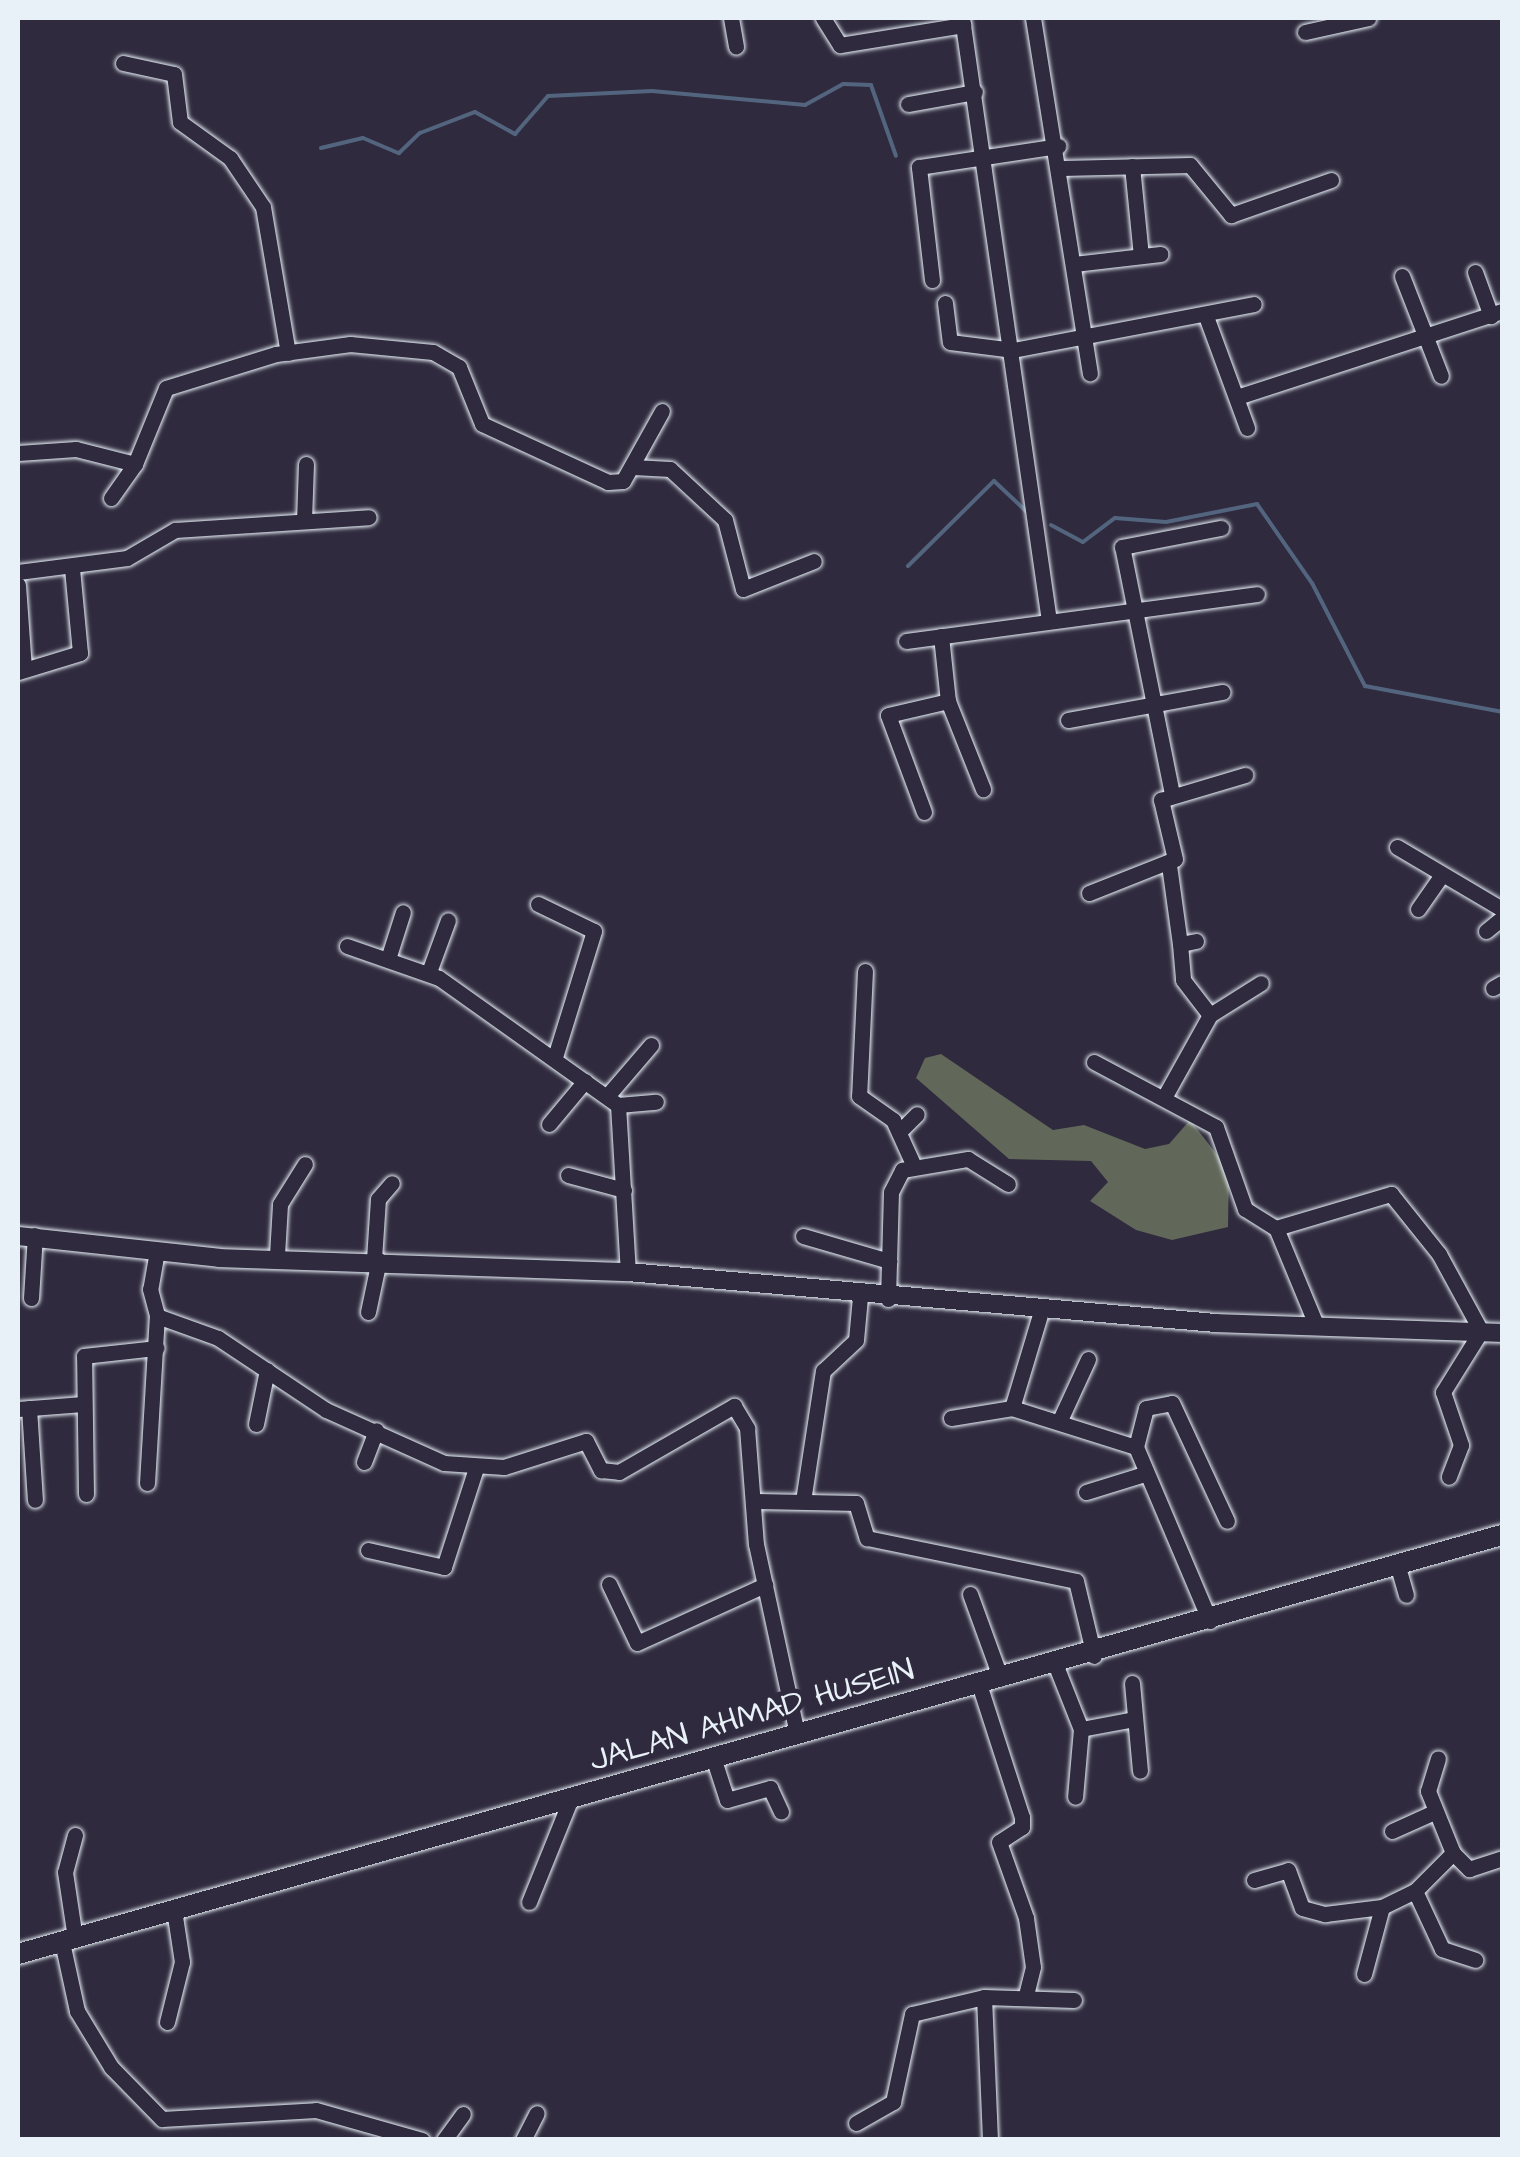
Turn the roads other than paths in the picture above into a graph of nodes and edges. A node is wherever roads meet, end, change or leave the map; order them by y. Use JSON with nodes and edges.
{"nodes":[{"id":1,"x":731,"y":18,"type":"edge"},
{"id":2,"x":823,"y":18,"type":"edge"},
{"id":3,"x":890,"y":18,"type":"edge"},
{"id":4,"x":1034,"y":18,"type":"edge"},
{"id":5,"x":1368,"y":18,"type":"edge"},
{"id":6,"x":962,"y":21,"type":"edge"},
{"id":7,"x":1305,"y":32,"type":"dead end"},
{"id":8,"x":892,"y":36,"type":"junction"},
{"id":9,"x":736,"y":47,"type":"dead end"},
{"id":10,"x":123,"y":63,"type":"dead end"},
{"id":11,"x":975,"y":92,"type":"junction"},
{"id":12,"x":908,"y":104,"type":"dead end"},
{"id":13,"x":1058,"y":146,"type":"junction"},
{"id":14,"x":986,"y":157,"type":"junction"},
{"id":15,"x":1132,"y":166,"type":"junction"},
{"id":16,"x":1062,"y":168,"type":"junction"},
{"id":17,"x":1331,"y":180,"type":"dead end"},
{"id":18,"x":1160,"y":254,"type":"dead end"},
{"id":19,"x":1141,"y":256,"type":"junction"},
{"id":20,"x":1074,"y":264,"type":"junction"},
{"id":21,"x":1475,"y":272,"type":"dead end"},
{"id":22,"x":1402,"y":276,"type":"dead end"},
{"id":23,"x":932,"y":280,"type":"dead end"},
{"id":24,"x":945,"y":303,"type":"dead end"},
{"id":25,"x":1254,"y":304,"type":"dead end"},
{"id":26,"x":1497,"y":313,"type":"edge"},
{"id":27,"x":1207,"y":319,"type":"junction"},
{"id":28,"x":1084,"y":338,"type":"junction"},
{"id":29,"x":1428,"y":338,"type":"junction"},
{"id":30,"x":1013,"y":350,"type":"junction"},
{"id":31,"x":288,"y":352,"type":"junction"},
{"id":32,"x":1090,"y":373,"type":"dead end"},
{"id":33,"x":1441,"y":376,"type":"dead end"},
{"id":34,"x":1237,"y":397,"type":"junction"},
{"id":35,"x":662,"y":411,"type":"dead end"},
{"id":36,"x":1247,"y":428,"type":"dead end"},
{"id":37,"x":18,"y":453,"type":"edge"},
{"id":38,"x":136,"y":464,"type":"junction"},
{"id":39,"x":306,"y":464,"type":"dead end"},
{"id":40,"x":633,"y":467,"type":"junction"},
{"id":41,"x":111,"y":498,"type":"dead end"},
{"id":42,"x":370,"y":517,"type":"dead end"},
{"id":43,"x":304,"y":522,"type":"junction"},
{"id":44,"x":1221,"y":528,"type":"dead end"},
{"id":45,"x":814,"y":562,"type":"dead end"},
{"id":46,"x":72,"y":568,"type":"junction"},
{"id":47,"x":18,"y":572,"type":"edge"},
{"id":48,"x":18,"y":585,"type":"edge"},
{"id":49,"x":1256,"y":594,"type":"dead end"},
{"id":50,"x":1131,"y":610,"type":"junction"},
{"id":51,"x":1049,"y":621,"type":"junction"},
{"id":52,"x":942,"y":636,"type":"junction"},
{"id":53,"x":906,"y":641,"type":"dead end"},
{"id":54,"x":21,"y":670,"type":"edge"},
{"id":55,"x":1222,"y":692,"type":"dead end"},
{"id":56,"x":948,"y":701,"type":"junction"},
{"id":57,"x":1149,"y":711,"type":"junction"},
{"id":58,"x":1068,"y":720,"type":"dead end"},
{"id":59,"x":1246,"y":775,"type":"dead end"},
{"id":60,"x":983,"y":789,"type":"dead end"},
{"id":61,"x":1172,"y":794,"type":"junction"},
{"id":62,"x":924,"y":812,"type":"dead end"},
{"id":63,"x":1397,"y":847,"type":"dead end"},
{"id":64,"x":1169,"y":865,"type":"junction"},
{"id":65,"x":1441,"y":876,"type":"junction"},
{"id":66,"x":1089,"y":893,"type":"dead end"},
{"id":67,"x":538,"y":904,"type":"dead end"},
{"id":68,"x":1418,"y":909,"type":"dead end"},
{"id":69,"x":1502,"y":909,"type":"edge"},
{"id":70,"x":403,"y":912,"type":"dead end"},
{"id":71,"x":1502,"y":918,"type":"edge"},
{"id":72,"x":448,"y":920,"type":"dead end"},
{"id":73,"x":1486,"y":931,"type":"dead end"},
{"id":74,"x":347,"y":946,"type":"dead end"},
{"id":75,"x":388,"y":959,"type":"junction"},
{"id":76,"x":865,"y":971,"type":"dead end"},
{"id":77,"x":429,"y":972,"type":"junction"},
{"id":78,"x":1262,"y":983,"type":"dead end"},
{"id":79,"x":1210,"y":1015,"type":"junction"},
{"id":80,"x":651,"y":1045,"type":"dead end"},
{"id":81,"x":556,"y":1054,"type":"junction"},
{"id":82,"x":1094,"y":1062,"type":"dead end"},
{"id":83,"x":585,"y":1080,"type":"junction"},
{"id":84,"x":1166,"y":1094,"type":"junction"},
{"id":85,"x":613,"y":1100,"type":"junction"},
{"id":86,"x":656,"y":1102,"type":"dead end"},
{"id":87,"x":917,"y":1114,"type":"dead end"},
{"id":88,"x":549,"y":1124,"type":"dead end"},
{"id":89,"x":899,"y":1132,"type":"junction"},
{"id":90,"x":305,"y":1164,"type":"dead end"},
{"id":91,"x":913,"y":1164,"type":"junction"},
{"id":92,"x":568,"y":1176,"type":"dead end"},
{"id":93,"x":392,"y":1182,"type":"dead end"},
{"id":94,"x":1008,"y":1184,"type":"dead end"},
{"id":95,"x":624,"y":1190,"type":"junction"},
{"id":96,"x":1276,"y":1228,"type":"junction"},
{"id":97,"x":26,"y":1235,"type":"edge"},
{"id":98,"x":803,"y":1236,"type":"dead end"},
{"id":99,"x":156,"y":1251,"type":"junction"},
{"id":100,"x":277,"y":1255,"type":"junction"},
{"id":101,"x":377,"y":1259,"type":"junction"},
{"id":102,"x":889,"y":1262,"type":"junction"},
{"id":103,"x":628,"y":1272,"type":"junction"},
{"id":104,"x":860,"y":1297,"type":"junction"},
{"id":105,"x":31,"y":1298,"type":"dead end"},
{"id":106,"x":888,"y":1299,"type":"junction"},
{"id":107,"x":1042,"y":1308,"type":"junction"},
{"id":108,"x":368,"y":1312,"type":"dead end"},
{"id":109,"x":157,"y":1316,"type":"junction"},
{"id":110,"x":1317,"y":1326,"type":"junction"},
{"id":111,"x":1482,"y":1331,"type":"junction"},
{"id":112,"x":1502,"y":1333,"type":"edge"},
{"id":113,"x":157,"y":1348,"type":"junction"},
{"id":114,"x":1088,"y":1358,"type":"dead end"},
{"id":115,"x":267,"y":1370,"type":"junction"},
{"id":116,"x":83,"y":1404,"type":"junction"},
{"id":117,"x":23,"y":1408,"type":"edge"},
{"id":118,"x":1012,"y":1408,"type":"junction"},
{"id":119,"x":951,"y":1418,"type":"dead end"},
{"id":120,"x":1060,"y":1420,"type":"junction"},
{"id":121,"x":256,"y":1424,"type":"dead end"},
{"id":122,"x":376,"y":1430,"type":"junction"},
{"id":123,"x":1136,"y":1447,"type":"junction"},
{"id":124,"x":364,"y":1462,"type":"dead end"},
{"id":125,"x":25,"y":1463,"type":"edge"},
{"id":126,"x":476,"y":1468,"type":"junction"},
{"id":127,"x":1144,"y":1474,"type":"junction"},
{"id":128,"x":1450,"y":1477,"type":"dead end"},
{"id":129,"x":147,"y":1482,"type":"dead end"},
{"id":130,"x":1086,"y":1492,"type":"dead end"},
{"id":131,"x":86,"y":1494,"type":"dead end"},
{"id":132,"x":35,"y":1500,"type":"dead end"},
{"id":133,"x":757,"y":1500,"type":"junction"},
{"id":134,"x":803,"y":1501,"type":"junction"},
{"id":135,"x":1227,"y":1521,"type":"dead end"},
{"id":136,"x":1502,"y":1535,"type":"edge"},
{"id":137,"x":368,"y":1550,"type":"dead end"},
{"id":138,"x":1398,"y":1566,"type":"junction"},
{"id":139,"x":609,"y":1584,"type":"dead end"},
{"id":140,"x":765,"y":1585,"type":"junction"},
{"id":141,"x":970,"y":1594,"type":"dead end"},
{"id":142,"x":1406,"y":1595,"type":"dead end"},
{"id":143,"x":1210,"y":1621,"type":"junction"},
{"id":144,"x":1094,"y":1656,"type":"junction"},
{"id":145,"x":1056,"y":1666,"type":"junction"},
{"id":146,"x":1001,"y":1679,"type":"junction"},
{"id":147,"x":979,"y":1684,"type":"junction"},
{"id":148,"x":1132,"y":1684,"type":"dead end"},
{"id":149,"x":1135,"y":1718,"type":"junction"},
{"id":150,"x":1080,"y":1729,"type":"junction"},
{"id":151,"x":797,"y":1733,"type":"junction"},
{"id":152,"x":713,"y":1757,"type":"junction"},
{"id":153,"x":1438,"y":1758,"type":"dead end"},
{"id":154,"x":1140,"y":1771,"type":"dead end"},
{"id":155,"x":1074,"y":1797,"type":"dead end"},
{"id":156,"x":571,"y":1798,"type":"junction"},
{"id":157,"x":781,"y":1812,"type":"dead end"},
{"id":158,"x":1434,"y":1812,"type":"junction"},
{"id":159,"x":1392,"y":1831,"type":"dead end"},
{"id":160,"x":74,"y":1835,"type":"dead end"},
{"id":161,"x":1453,"y":1853,"type":"junction"},
{"id":162,"x":1502,"y":1858,"type":"edge"},
{"id":163,"x":1254,"y":1880,"type":"dead end"},
{"id":164,"x":1415,"y":1891,"type":"junction"},
{"id":165,"x":528,"y":1902,"type":"dead end"},
{"id":166,"x":1382,"y":1906,"type":"junction"},
{"id":167,"x":174,"y":1910,"type":"junction"},
{"id":168,"x":69,"y":1940,"type":"junction"},
{"id":169,"x":18,"y":1954,"type":"edge"},
{"id":170,"x":1476,"y":1960,"type":"dead end"},
{"id":171,"x":1364,"y":1974,"type":"dead end"},
{"id":172,"x":1026,"y":1995,"type":"junction"},
{"id":173,"x":984,"y":1997,"type":"junction"},
{"id":174,"x":1074,"y":2000,"type":"dead end"},
{"id":175,"x":167,"y":2022,"type":"dead end"},
{"id":176,"x":538,"y":2113,"type":"dead end"},
{"id":177,"x":464,"y":2114,"type":"dead end"},
{"id":178,"x":856,"y":2123,"type":"dead end"},
{"id":179,"x":422,"y":2140,"type":"edge"},
{"id":180,"x":444,"y":2140,"type":"edge"},
{"id":181,"x":523,"y":2140,"type":"edge"},
{"id":182,"x":990,"y":2140,"type":"edge"}],
"edges":[{"from":1,"to":9,"type":"street"},
{"from":2,"to":8,"type":"street"},
{"from":3,"to":8,"type":"street"},
{"from":4,"to":13,"type":"street"},
{"from":5,"to":7,"type":"street"},
{"from":6,"to":8,"type":"street"},
{"from":6,"to":11,"type":"street"},
{"from":10,"to":31,"type":"street"},
{"from":11,"to":12,"type":"street"},
{"from":11,"to":14,"type":"street"},
{"from":13,"to":14,"type":"street"},
{"from":13,"to":16,"type":"street"},
{"from":14,"to":23,"type":"street"},
{"from":14,"to":30,"type":"street"},
{"from":15,"to":16,"type":"street"},
{"from":15,"to":17,"type":"street"},
{"from":15,"to":19,"type":"street"},
{"from":16,"to":20,"type":"street"},
{"from":18,"to":19,"type":"street"},
{"from":19,"to":20,"type":"street"},
{"from":20,"to":28,"type":"street"},
{"from":21,"to":26,"type":"street"},
{"from":22,"to":29,"type":"street"},
{"from":24,"to":30,"type":"street"},
{"from":25,"to":27,"type":"street"},
{"from":26,"to":29,"type":"street"},
{"from":27,"to":28,"type":"street"},
{"from":27,"to":34,"type":"street"},
{"from":28,"to":30,"type":"street"},
{"from":28,"to":32,"type":"street"},
{"from":29,"to":33,"type":"street"},
{"from":29,"to":34,"type":"street"},
{"from":30,"to":51,"type":"street"},
{"from":31,"to":38,"type":"street"},
{"from":31,"to":40,"type":"street"},
{"from":34,"to":36,"type":"street"},
{"from":35,"to":40,"type":"street"},
{"from":37,"to":38,"type":"street"},
{"from":38,"to":41,"type":"street"},
{"from":39,"to":43,"type":"street"},
{"from":40,"to":45,"type":"street"},
{"from":42,"to":43,"type":"street"},
{"from":43,"to":46,"type":"street"},
{"from":44,"to":50,"type":"street"},
{"from":46,"to":47,"type":"street"},
{"from":46,"to":54,"type":"street"},
{"from":48,"to":54,"type":"street"},
{"from":49,"to":50,"type":"street"},
{"from":50,"to":51,"type":"street"},
{"from":50,"to":57,"type":"street"},
{"from":51,"to":52,"type":"street"},
{"from":52,"to":53,"type":"street"},
{"from":52,"to":56,"type":"street"},
{"from":55,"to":57,"type":"street"},
{"from":56,"to":60,"type":"street"},
{"from":56,"to":62,"type":"street"},
{"from":57,"to":58,"type":"street"},
{"from":57,"to":61,"type":"street"},
{"from":59,"to":61,"type":"street"},
{"from":61,"to":64,"type":"street"},
{"from":63,"to":65,"type":"street"},
{"from":64,"to":66,"type":"street"},
{"from":64,"to":79,"type":"street"},
{"from":65,"to":68,"type":"street"},
{"from":65,"to":69,"type":"street"},
{"from":67,"to":81,"type":"street"},
{"from":70,"to":75,"type":"street"},
{"from":71,"to":73,"type":"street"},
{"from":72,"to":77,"type":"street"},
{"from":74,"to":75,"type":"street"},
{"from":75,"to":77,"type":"street"},
{"from":76,"to":89,"type":"street"},
{"from":77,"to":81,"type":"street"},
{"from":78,"to":79,"type":"street"},
{"from":79,"to":84,"type":"street"},
{"from":80,"to":85,"type":"street"},
{"from":81,"to":83,"type":"street"},
{"from":82,"to":84,"type":"street"},
{"from":83,"to":85,"type":"street"},
{"from":83,"to":88,"type":"street"},
{"from":84,"to":96,"type":"street"},
{"from":85,"to":86,"type":"street"},
{"from":85,"to":95,"type":"street"},
{"from":87,"to":89,"type":"street"},
{"from":89,"to":91,"type":"street"},
{"from":90,"to":100,"type":"street"},
{"from":91,"to":94,"type":"street"},
{"from":91,"to":102,"type":"street"},
{"from":92,"to":95,"type":"street"},
{"from":93,"to":101,"type":"street"},
{"from":95,"to":103,"type":"street"},
{"from":96,"to":110,"type":"street"},
{"from":96,"to":111,"type":"street"},
{"from":97,"to":99,"type":"street"},
{"from":97,"to":105,"type":"street"},
{"from":98,"to":102,"type":"street"},
{"from":99,"to":100,"type":"street"},
{"from":99,"to":109,"type":"street"},
{"from":100,"to":101,"type":"street"},
{"from":101,"to":103,"type":"street"},
{"from":101,"to":108,"type":"street"},
{"from":102,"to":106,"type":"street"},
{"from":103,"to":104,"type":"street"},
{"from":104,"to":106,"type":"street"},
{"from":104,"to":134,"type":"street"},
{"from":106,"to":107,"type":"street"},
{"from":107,"to":110,"type":"street"},
{"from":107,"to":118,"type":"street"},
{"from":109,"to":113,"type":"street"},
{"from":109,"to":115,"type":"street"},
{"from":110,"to":111,"type":"street"},
{"from":111,"to":112,"type":"street"},
{"from":111,"to":128,"type":"street"},
{"from":113,"to":116,"type":"street"},
{"from":113,"to":129,"type":"street"},
{"from":114,"to":120,"type":"street"},
{"from":115,"to":121,"type":"street"},
{"from":115,"to":122,"type":"street"},
{"from":116,"to":117,"type":"street"},
{"from":116,"to":131,"type":"street"},
{"from":117,"to":125,"type":"street"},
{"from":118,"to":119,"type":"street"},
{"from":118,"to":120,"type":"street"},
{"from":120,"to":123,"type":"street"},
{"from":122,"to":124,"type":"street"},
{"from":122,"to":126,"type":"street"},
{"from":123,"to":127,"type":"street"},
{"from":123,"to":135,"type":"street"},
{"from":125,"to":132,"type":"street"},
{"from":126,"to":133,"type":"street"},
{"from":126,"to":137,"type":"street"},
{"from":127,"to":130,"type":"street"},
{"from":127,"to":143,"type":"street"},
{"from":133,"to":134,"type":"street"},
{"from":133,"to":140,"type":"street"},
{"from":134,"to":144,"type":"street"},
{"from":136,"to":138,"type":"main road","name":"JALAN AHMAD HUSEIN"},
{"from":138,"to":142,"type":"street"},
{"from":138,"to":143,"type":"main road","name":"JALAN AHMAD HUSEIN"},
{"from":139,"to":140,"type":"street"},
{"from":140,"to":151,"type":"street"},
{"from":141,"to":146,"type":"street"},
{"from":143,"to":144,"type":"main road","name":"JALAN AHMAD HUSEIN"},
{"from":144,"to":145,"type":"main road","name":"JALAN AHMAD HUSEIN"},
{"from":145,"to":146,"type":"main road","name":"JALAN AHMAD HUSEIN"},
{"from":145,"to":150,"type":"street"},
{"from":146,"to":147,"type":"main road","name":"JALAN AHMAD HUSEIN"},
{"from":147,"to":151,"type":"main road","name":"JALAN AHMAD HUSEIN"},
{"from":147,"to":172,"type":"street"},
{"from":148,"to":149,"type":"street"},
{"from":149,"to":150,"type":"street"},
{"from":149,"to":154,"type":"street"},
{"from":150,"to":155,"type":"street"},
{"from":151,"to":152,"type":"main road","name":"JALAN AHMAD HUSEIN"},
{"from":152,"to":156,"type":"main road","name":"JALAN AHMAD HUSEIN"},
{"from":152,"to":157,"type":"street"},
{"from":153,"to":158,"type":"street"},
{"from":156,"to":165,"type":"street"},
{"from":156,"to":167,"type":"main road","name":"JALAN AHMAD HUSEIN"},
{"from":158,"to":159,"type":"street"},
{"from":158,"to":161,"type":"street"},
{"from":160,"to":168,"type":"street"},
{"from":161,"to":162,"type":"street"},
{"from":161,"to":164,"type":"street"},
{"from":163,"to":166,"type":"street"},
{"from":164,"to":166,"type":"street"},
{"from":164,"to":170,"type":"street"},
{"from":166,"to":171,"type":"street"},
{"from":167,"to":168,"type":"main road","name":"JALAN AHMAD HUSEIN"},
{"from":167,"to":175,"type":"street"},
{"from":168,"to":169,"type":"main road","name":"JALAN AHMAD HUSEIN"},
{"from":168,"to":179,"type":"street"},
{"from":172,"to":173,"type":"street"},
{"from":172,"to":174,"type":"street"},
{"from":173,"to":178,"type":"street"},
{"from":173,"to":182,"type":"street"},
{"from":176,"to":181,"type":"street"},
{"from":177,"to":180,"type":"street"}]}
